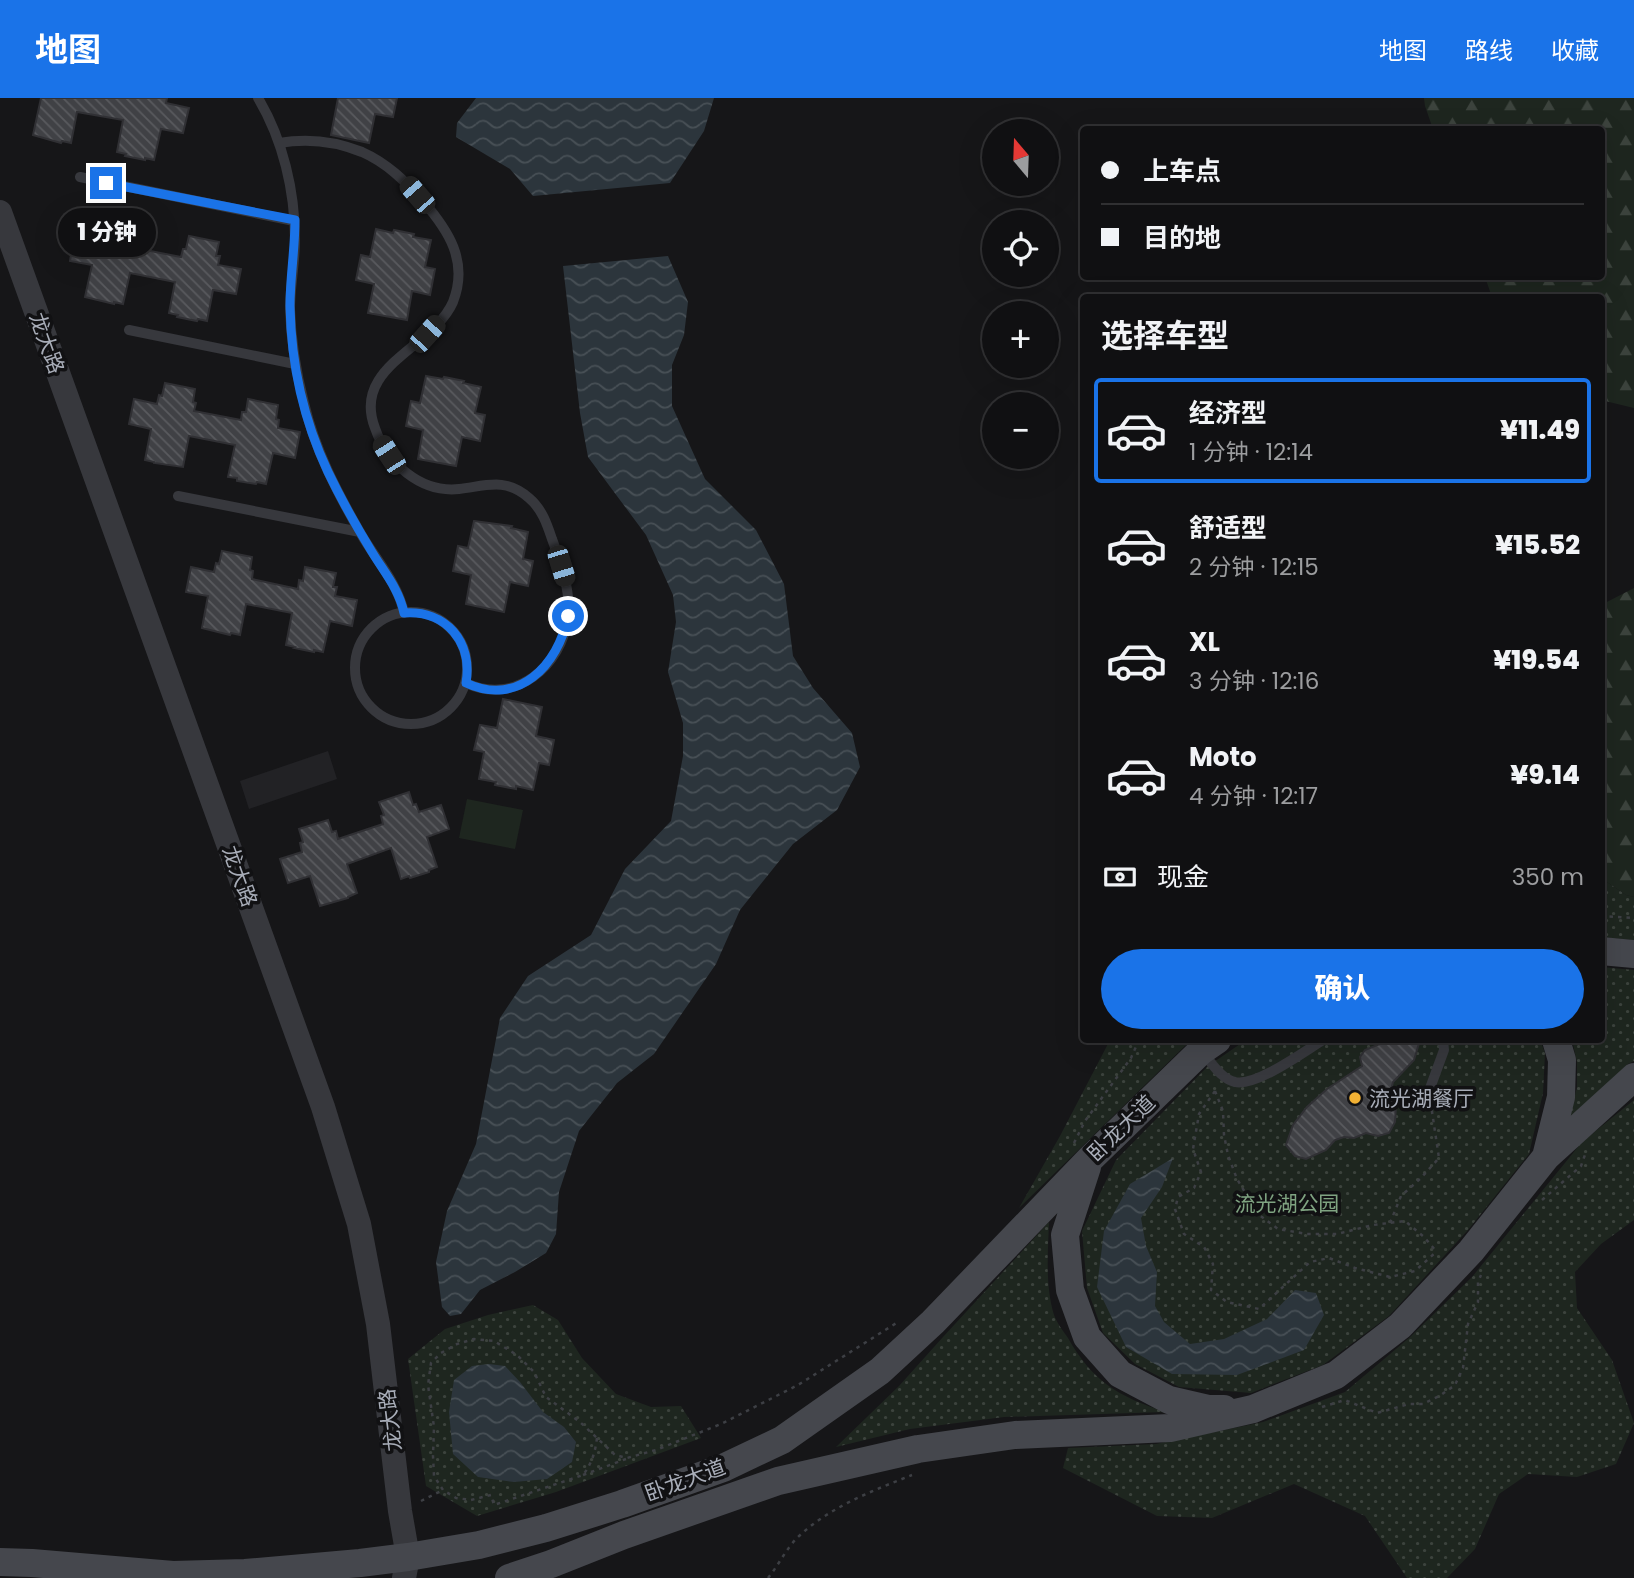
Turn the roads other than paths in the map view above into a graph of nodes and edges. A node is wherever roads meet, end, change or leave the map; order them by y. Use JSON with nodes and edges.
{"nodes":[{"id":1,"x":258,"y":98,"type":"edge"},
{"id":2,"x":278,"y":143,"type":"junction"},
{"id":3,"x":80,"y":177,"type":"dead end"},
{"id":4,"x":0,"y":212,"type":"edge"},
{"id":5,"x":295,"y":220,"type":"junction"},
{"id":6,"x":129,"y":330,"type":"dead end"},
{"id":7,"x":295,"y":364,"type":"junction"},
{"id":8,"x":178,"y":496,"type":"dead end"},
{"id":9,"x":360,"y":532,"type":"junction"},
{"id":10,"x":404,"y":613,"type":"junction"},
{"id":11,"x":466,"y":683,"type":"junction"},
{"id":12,"x":1605,"y":951,"type":"edge"},
{"id":13,"x":1634,"y":954,"type":"edge"},
{"id":14,"x":1318,"y":1043,"type":"edge"},
{"id":15,"x":1443,"y":1043,"type":"edge"},
{"id":16,"x":1557,"y":1043,"type":"edge"},
{"id":17,"x":1209,"y":1045,"type":"edge"},
{"id":18,"x":1634,"y":1077,"type":"edge"},
{"id":19,"x":1429,"y":1091,"type":"road end"},
{"id":20,"x":1080,"y":1154,"type":"junction"},
{"id":21,"x":1546,"y":1157,"type":"junction"},
{"id":22,"x":1253,"y":1409,"type":"junction"},
{"id":23,"x":0,"y":1562,"type":"edge"},
{"id":24,"x":412,"y":1571,"type":"edge"},
{"id":25,"x":509,"y":1578,"type":"edge"}],
"edges":[{"from":1,"to":2,"type":"lane"},
{"from":2,"to":5,"type":"lane"},
{"from":2,"to":11,"type":"lane"},
{"from":3,"to":5,"type":"lane"},
{"from":4,"to":24,"type":"street","name":"龙大路"},
{"from":5,"to":7,"type":"lane"},
{"from":6,"to":7,"type":"lane"},
{"from":7,"to":9,"type":"lane"},
{"from":8,"to":9,"type":"lane"},
{"from":9,"to":10,"type":"lane"},
{"from":10,"to":11,"type":"lane"},
{"from":10,"to":11,"type":"lane"},
{"from":12,"to":13,"type":"main road"},
{"from":14,"to":17,"type":"lane"},
{"from":15,"to":19,"type":"lane"},
{"from":16,"to":21,"type":"main road"},
{"from":17,"to":20,"type":"main road","name":"卧龙大道"},
{"from":18,"to":21,"type":"main road","name":"卧龙大道"},
{"from":20,"to":22,"type":"main road"},
{"from":20,"to":24,"type":"main road","name":"卧龙大道"},
{"from":21,"to":22,"type":"main road","name":"卧龙大道"},
{"from":22,"to":25,"type":"main road","name":"卧龙大道"},
{"from":23,"to":24,"type":"main road","name":"卧龙大道"}]}
